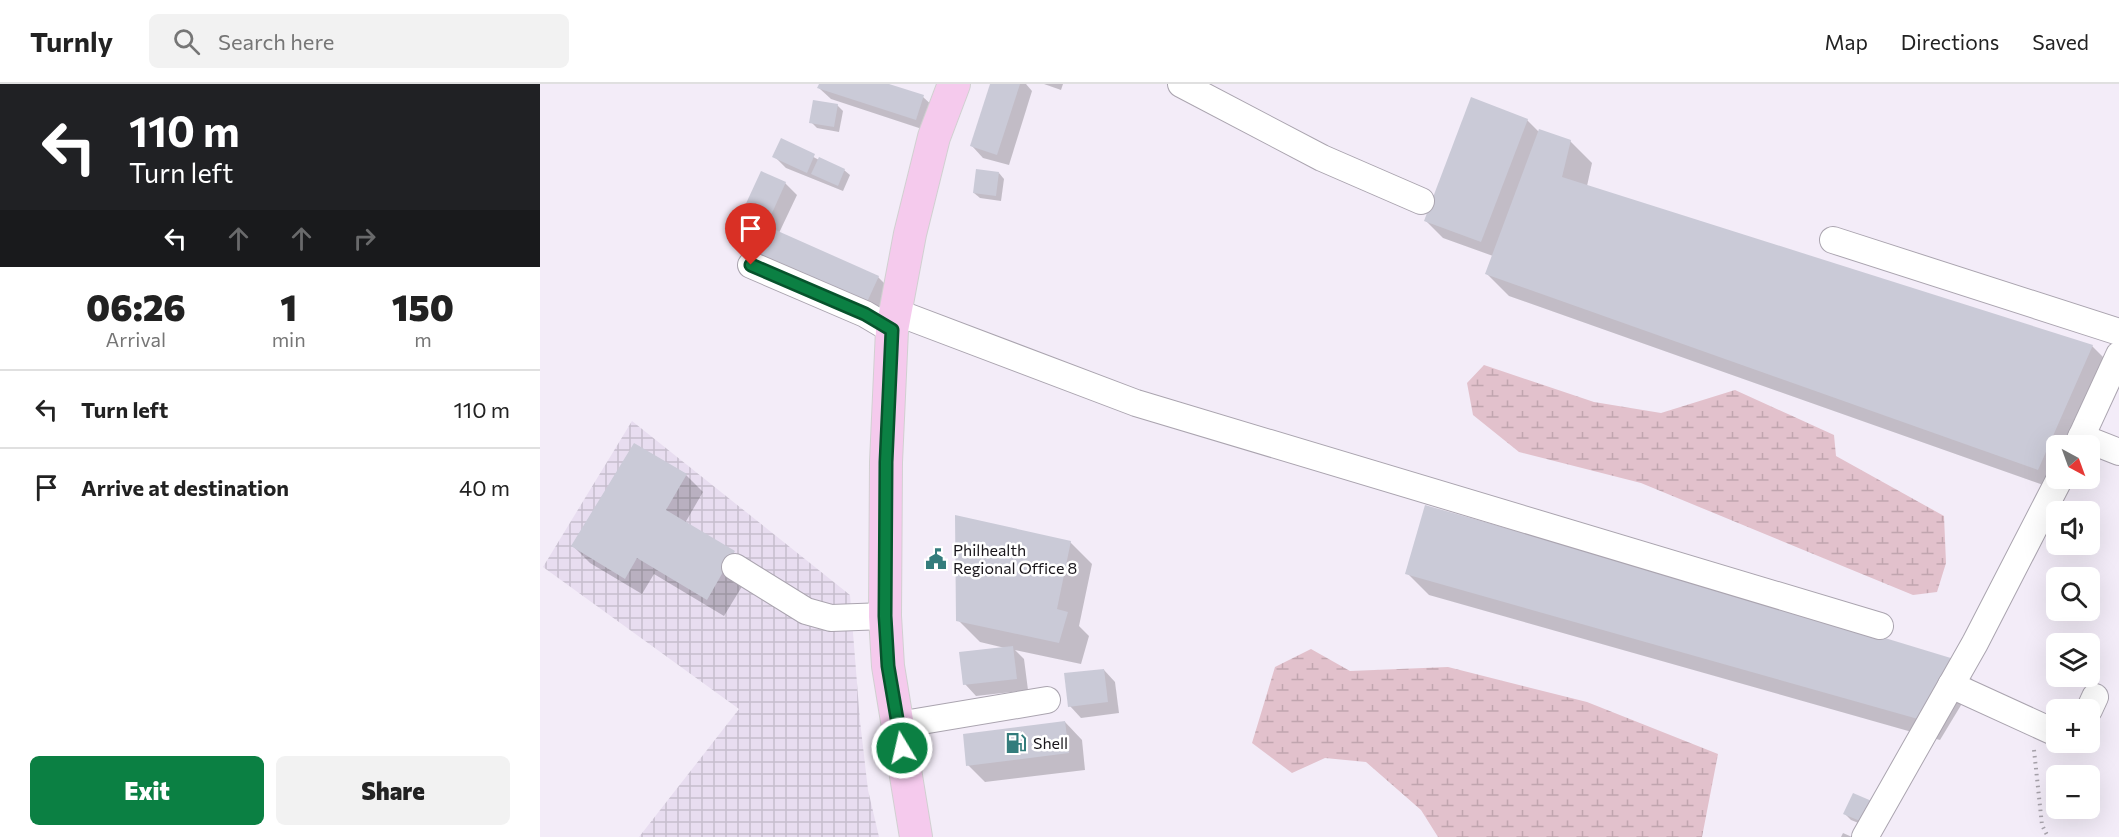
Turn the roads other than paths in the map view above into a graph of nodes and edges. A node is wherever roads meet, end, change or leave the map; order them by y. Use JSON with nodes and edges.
{"nodes":[{"id":1,"x":954,"y":84,"type":"edge"},
{"id":2,"x":1181,"y":84,"type":"edge"},
{"id":3,"x":1421,"y":201,"type":"dead end"},
{"id":4,"x":1833,"y":240,"type":"dead end"},
{"id":5,"x":751,"y":265,"type":"dead end"},
{"id":6,"x":892,"y":321,"type":"junction"},
{"id":7,"x":2119,"y":332,"type":"edge"},
{"id":8,"x":2119,"y":355,"type":"edge"},
{"id":9,"x":2082,"y":435,"type":"edge"},
{"id":10,"x":2100,"y":447,"type":"edge"},
{"id":11,"x":2119,"y":452,"type":"edge"},
{"id":12,"x":2054,"y":489,"type":"edge"},
{"id":13,"x":735,"y":567,"type":"dead end"},
{"id":14,"x":885,"y":616,"type":"junction"},
{"id":15,"x":1880,"y":626,"type":"dead end"},
{"id":16,"x":1951,"y":685,"type":"junction"},
{"id":17,"x":1047,"y":700,"type":"dead end"},
{"id":18,"x":898,"y":725,"type":"junction"},
{"id":19,"x":2046,"y":729,"type":"edge"},
{"id":20,"x":916,"y":837,"type":"edge"},
{"id":21,"x":1865,"y":837,"type":"edge"}],
"edges":[{"from":1,"to":6,"type":"main road"},
{"from":2,"to":3,"type":"street"},
{"from":4,"to":7,"type":"street"},
{"from":5,"to":6,"type":"street"},
{"from":6,"to":14,"type":"main road"},
{"from":6,"to":15,"type":"street"},
{"from":8,"to":9,"type":"street"},
{"from":10,"to":11,"type":"street"},
{"from":12,"to":16,"type":"street"},
{"from":13,"to":14,"type":"street"},
{"from":14,"to":18,"type":"main road"},
{"from":16,"to":19,"type":"street"},
{"from":16,"to":21,"type":"street"},
{"from":17,"to":18,"type":"street"},
{"from":18,"to":20,"type":"main road"}]}
